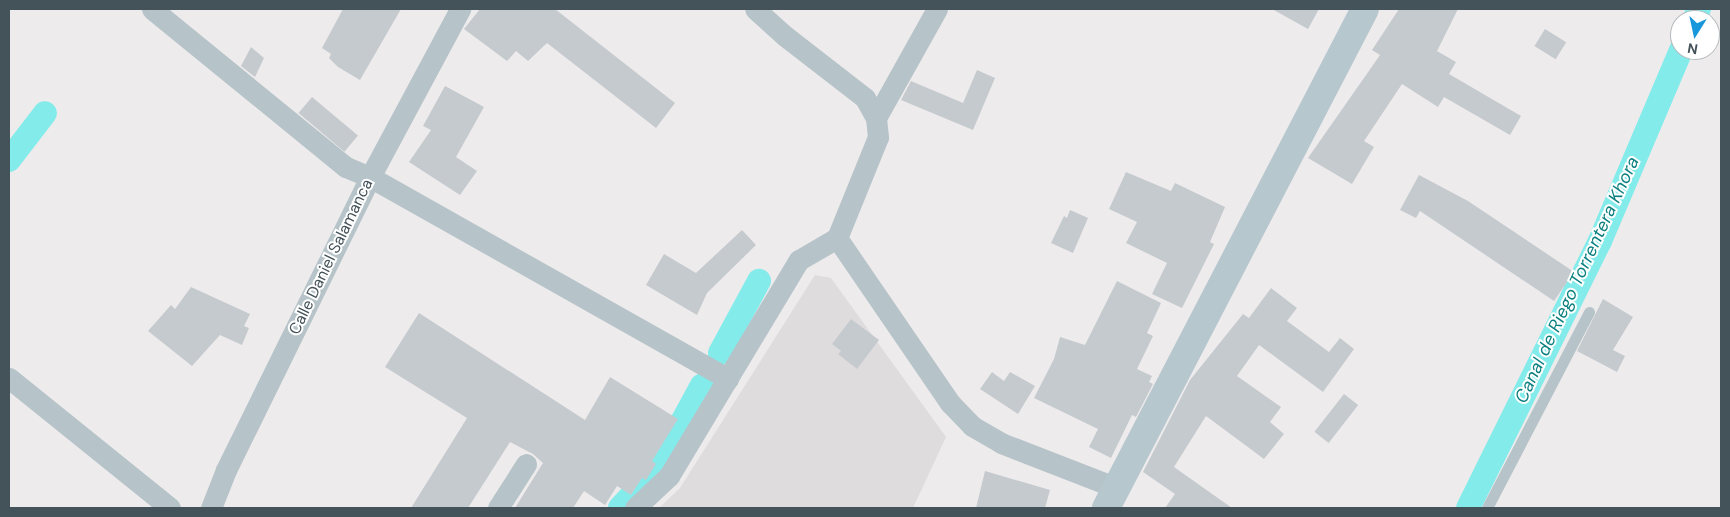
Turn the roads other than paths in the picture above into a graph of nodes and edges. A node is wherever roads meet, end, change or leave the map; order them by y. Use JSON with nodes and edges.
{"nodes":[{"id":1,"x":152,"y":9,"type":"edge"},
{"id":2,"x":460,"y":9,"type":"edge"},
{"id":3,"x":755,"y":9,"type":"edge"},
{"id":4,"x":937,"y":9,"type":"edge"},
{"id":5,"x":1364,"y":9,"type":"edge"},
{"id":6,"x":876,"y":118,"type":"junction"},
{"id":7,"x":370,"y":178,"type":"junction"},
{"id":8,"x":837,"y":238,"type":"junction"},
{"id":9,"x":1589,"y":312,"type":"dead end"},
{"id":10,"x":9,"y":378,"type":"edge"},
{"id":11,"x":728,"y":379,"type":"junction"},
{"id":12,"x":526,"y":464,"type":"dead end"},
{"id":13,"x":1111,"y":498,"type":"edge"},
{"id":14,"x":170,"y":508,"type":"edge"},
{"id":15,"x":211,"y":508,"type":"edge"},
{"id":16,"x":498,"y":508,"type":"edge"},
{"id":17,"x":635,"y":508,"type":"edge"},
{"id":18,"x":1487,"y":508,"type":"edge"}],
"edges":[{"from":1,"to":7,"type":"street"},
{"from":2,"to":7,"type":"street","name":"Calle Daniel Salamanca"},
{"from":3,"to":6,"type":"street"},
{"from":4,"to":6,"type":"street"},
{"from":5,"to":13,"type":"main road"},
{"from":6,"to":8,"type":"street"},
{"from":7,"to":11,"type":"street"},
{"from":7,"to":15,"type":"street","name":"Calle Daniel Salamanca"},
{"from":8,"to":11,"type":"street"},
{"from":8,"to":13,"type":"street"},
{"from":9,"to":18,"type":"lane"},
{"from":10,"to":14,"type":"street"},
{"from":11,"to":17,"type":"street"},
{"from":12,"to":16,"type":"street"}]}
